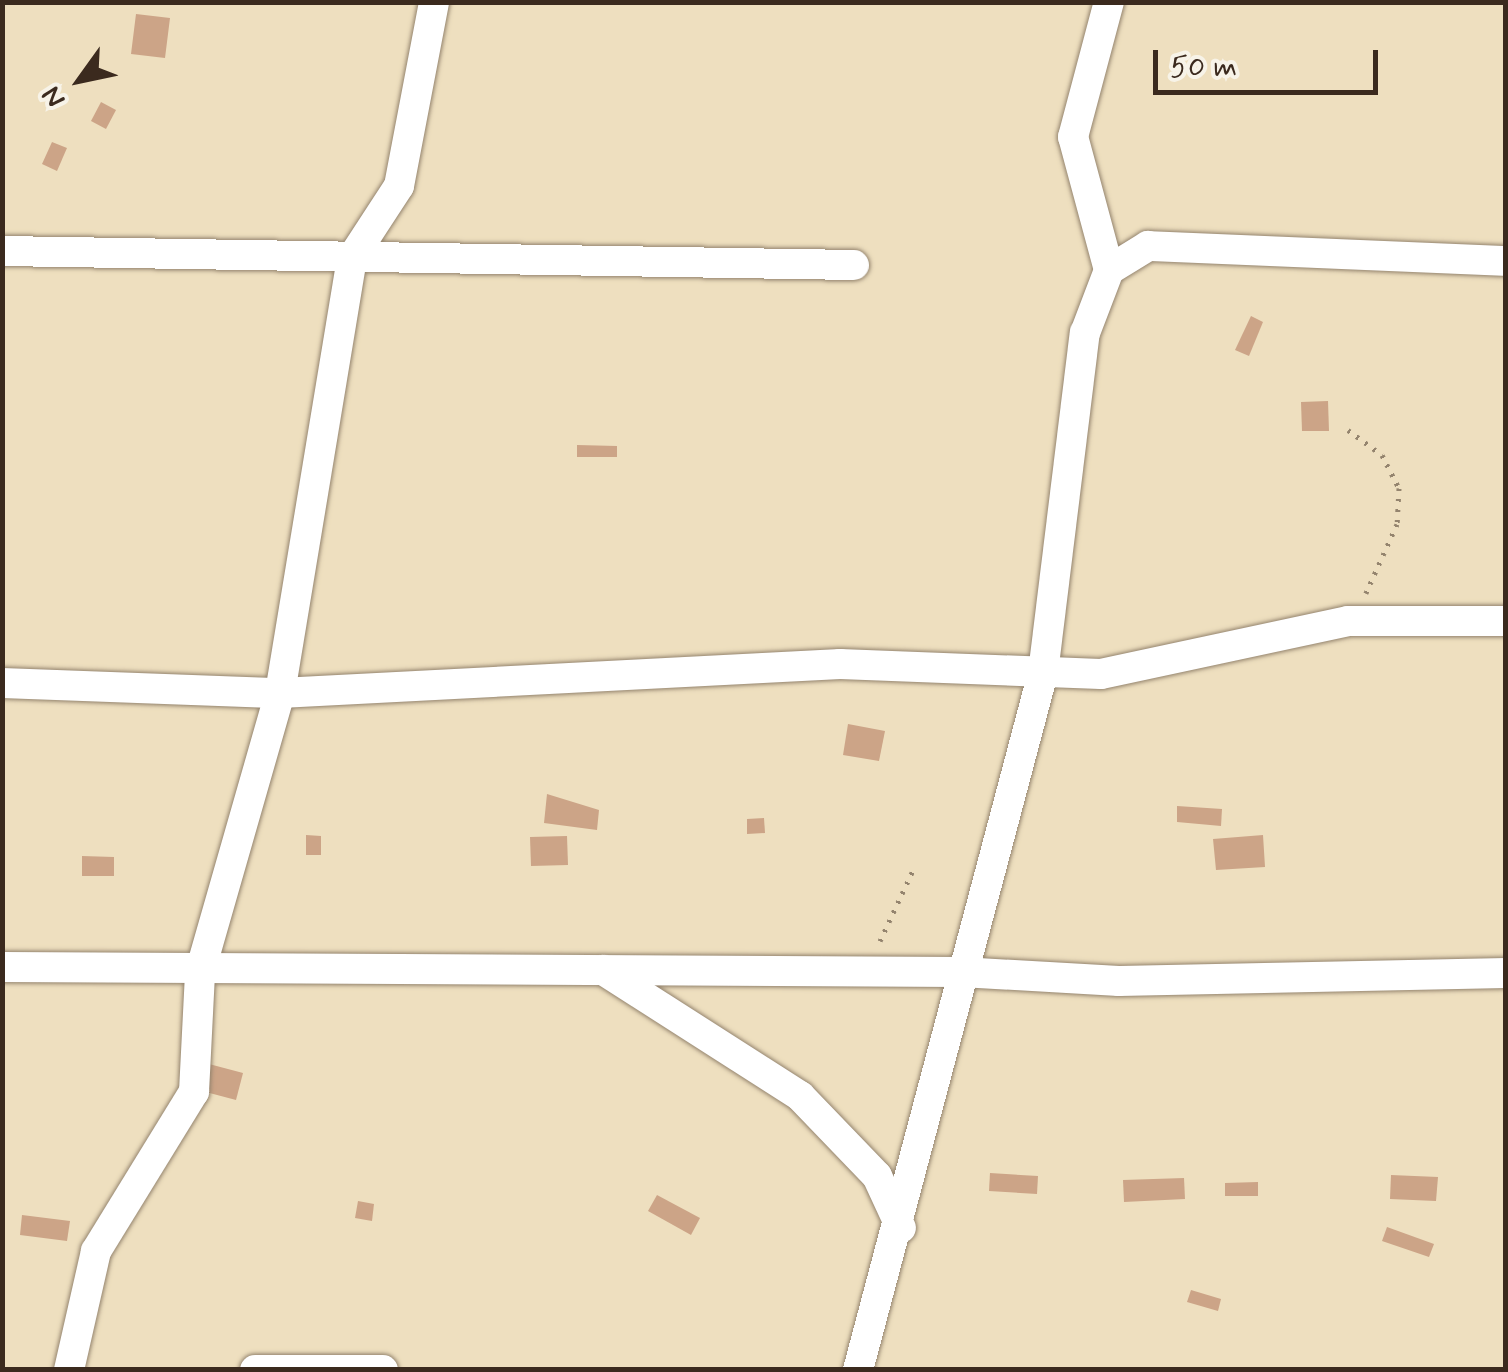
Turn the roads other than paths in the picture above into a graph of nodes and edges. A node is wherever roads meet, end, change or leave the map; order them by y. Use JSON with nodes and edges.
{"nodes":[{"id":1,"x":434,"y":2,"type":"edge"},
{"id":2,"x":1110,"y":2,"type":"edge"},
{"id":3,"x":2,"y":251,"type":"edge"},
{"id":4,"x":352,"y":258,"type":"junction"},
{"id":5,"x":1506,"y":261,"type":"edge"},
{"id":6,"x":854,"y":265,"type":"dead end"},
{"id":7,"x":1109,"y":270,"type":"junction"},
{"id":8,"x":1506,"y":621,"type":"edge"},
{"id":9,"x":1043,"y":673,"type":"junction"},
{"id":10,"x":2,"y":684,"type":"edge"},
{"id":11,"x":280,"y":693,"type":"junction"},
{"id":12,"x":2,"y":968,"type":"edge"},
{"id":13,"x":603,"y":970,"type":"junction"},
{"id":14,"x":200,"y":972,"type":"junction"},
{"id":15,"x":961,"y":972,"type":"junction"},
{"id":16,"x":1506,"y":973,"type":"edge"},
{"id":17,"x":901,"y":1228,"type":"junction"},
{"id":18,"x":69,"y":1370,"type":"edge"},
{"id":19,"x":255,"y":1370,"type":"edge"},
{"id":20,"x":382,"y":1370,"type":"edge"},
{"id":21,"x":858,"y":1370,"type":"edge"}],
"edges":[{"from":1,"to":4,"type":"street"},
{"from":2,"to":7,"type":"street"},
{"from":3,"to":4,"type":"street"},
{"from":4,"to":6,"type":"street"},
{"from":4,"to":11,"type":"street"},
{"from":5,"to":7,"type":"street"},
{"from":7,"to":9,"type":"street"},
{"from":8,"to":9,"type":"street"},
{"from":9,"to":11,"type":"street"},
{"from":9,"to":15,"type":"street"},
{"from":10,"to":11,"type":"street"},
{"from":11,"to":14,"type":"street"},
{"from":12,"to":14,"type":"street"},
{"from":13,"to":14,"type":"street"},
{"from":13,"to":15,"type":"street"},
{"from":13,"to":17,"type":"street"},
{"from":14,"to":18,"type":"street"},
{"from":15,"to":16,"type":"street"},
{"from":15,"to":17,"type":"street"},
{"from":17,"to":21,"type":"street"},
{"from":19,"to":20,"type":"street"}]}
